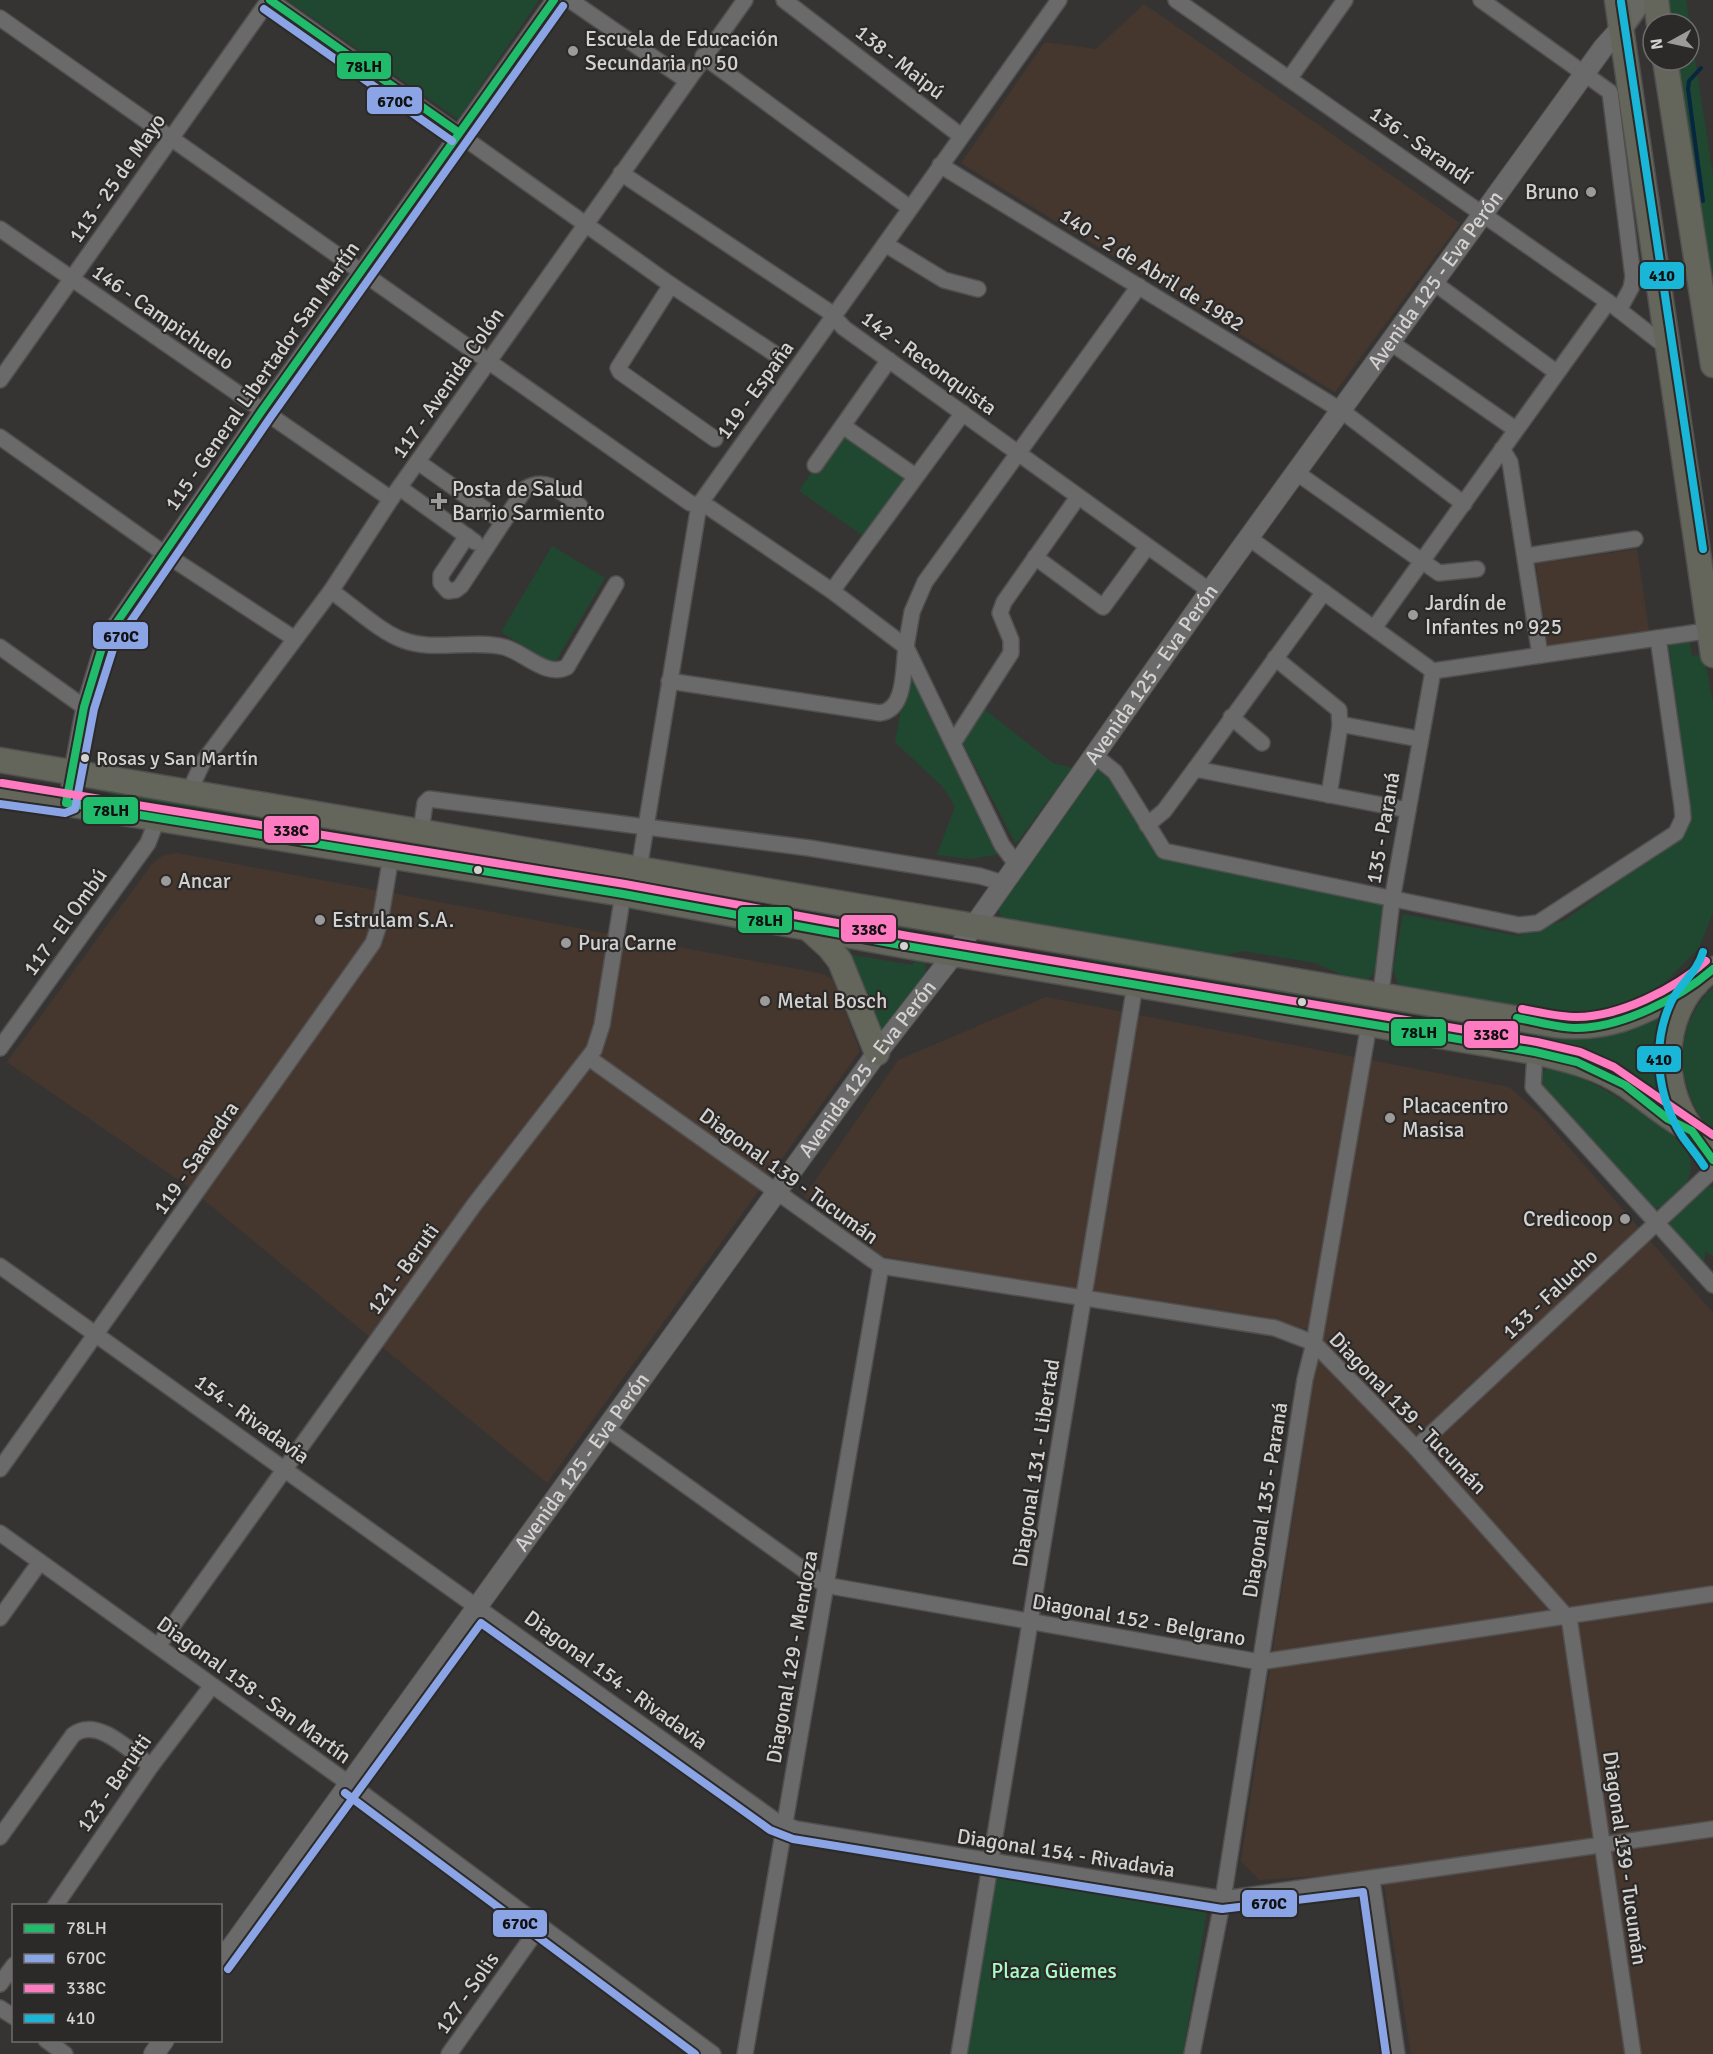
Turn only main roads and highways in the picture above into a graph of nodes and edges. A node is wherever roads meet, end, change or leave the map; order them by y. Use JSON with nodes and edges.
{"nodes":[{"id":1,"x":1617,"y":0,"type":"edge"},
{"id":2,"x":1641,"y":0,"type":"edge"},
{"id":3,"x":1620,"y":29,"type":"junction"},
{"id":4,"x":1667,"y":72,"type":"edge"},
{"id":5,"x":1713,"y":365,"type":"edge"},
{"id":6,"x":1710,"y":630,"type":"edge"},
{"id":7,"x":1713,"y":655,"type":"edge"},
{"id":8,"x":0,"y":760,"type":"edge"},
{"id":9,"x":0,"y":793,"type":"edge"},
{"id":10,"x":808,"y":928,"type":"junction"},
{"id":11,"x":1707,"y":970,"type":"edge"},
{"id":12,"x":877,"y":1053,"type":"road end"},
{"id":13,"x":1705,"y":1146,"type":"edge"}],
"edges":[{"from":1,"to":3,"type":"main road"},
{"from":2,"to":3,"type":"main road","name":"Avenida 125 - Eva Perón"},
{"from":3,"to":6,"type":"main road"},
{"from":4,"to":5,"type":"main road"},
{"from":6,"to":7,"type":"main road"},
{"from":8,"to":11,"type":"main road"},
{"from":9,"to":10,"type":"main road"},
{"from":10,"to":12,"type":"main road"},
{"from":10,"to":13,"type":"main road"},
{"from":11,"to":13,"type":"main road"}]}
